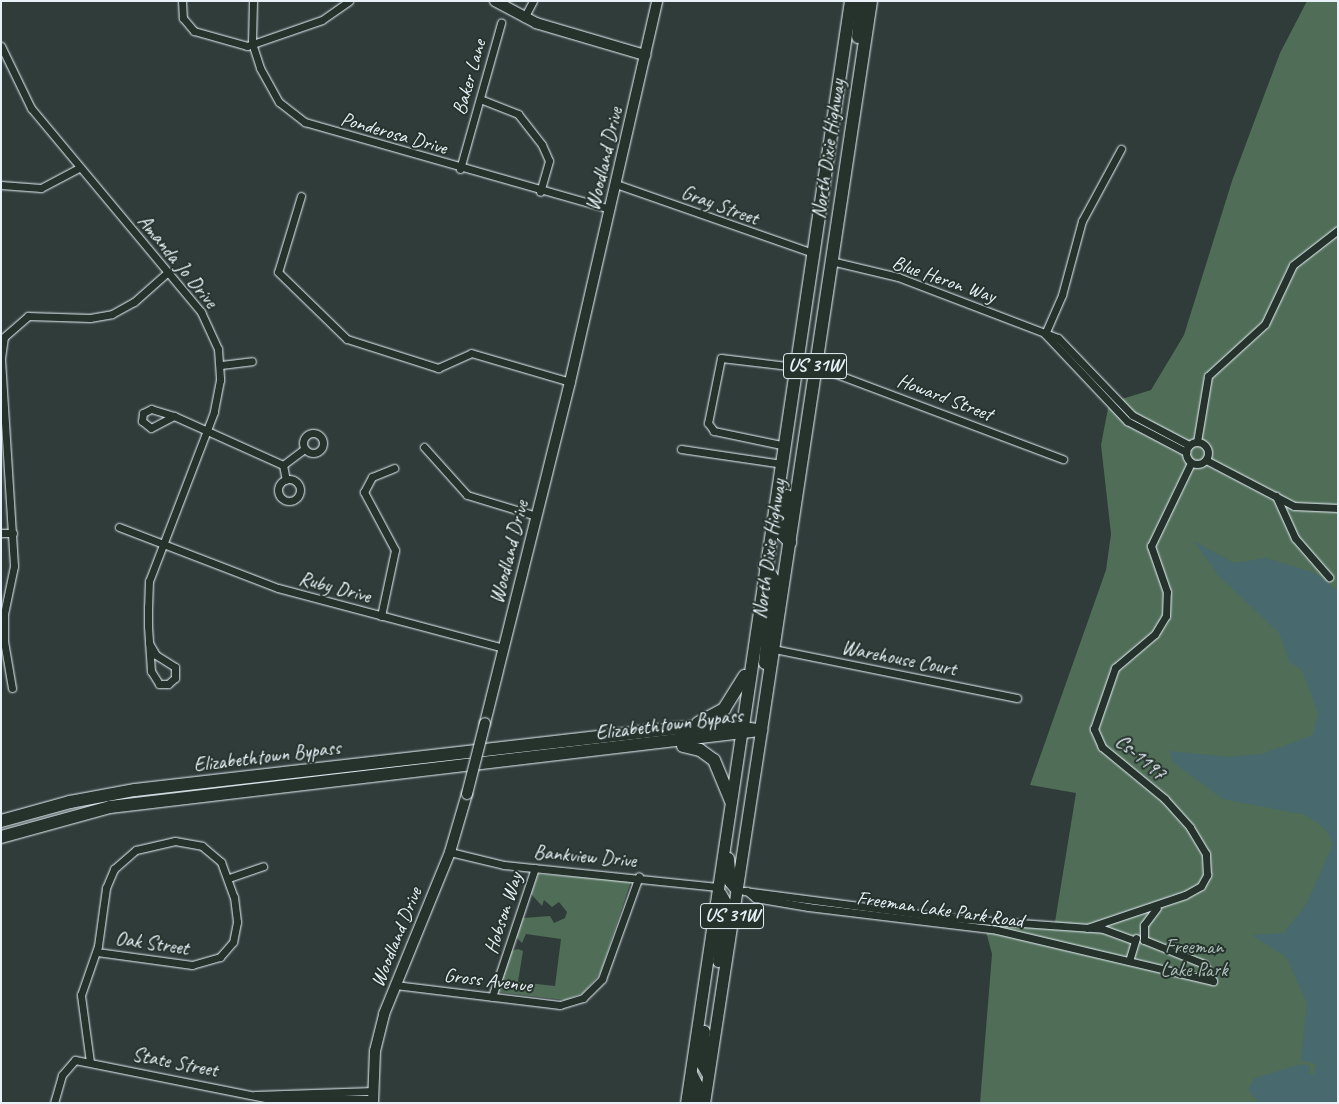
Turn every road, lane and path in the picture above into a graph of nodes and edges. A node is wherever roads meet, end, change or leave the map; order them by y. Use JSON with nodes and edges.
{"nodes":[{"id":1,"x":182,"y":1,"type":"edge"},
{"id":2,"x":253,"y":1,"type":"edge"},
{"id":3,"x":349,"y":1,"type":"edge"},
{"id":4,"x":495,"y":1,"type":"edge"},
{"id":5,"x":533,"y":1,"type":"edge"},
{"id":6,"x":657,"y":1,"type":"edge"},
{"id":7,"x":851,"y":1,"type":"edge"},
{"id":8,"x":861,"y":1,"type":"edge"},
{"id":9,"x":871,"y":1,"type":"edge"},
{"id":10,"x":524,"y":18,"type":"junction"},
{"id":11,"x":501,"y":23,"type":"dead end"},
{"id":12,"x":846,"y":39,"type":"junction"},
{"id":13,"x":252,"y":43,"type":"junction"},
{"id":14,"x":1,"y":46,"type":"edge"},
{"id":15,"x":645,"y":55,"type":"junction"},
{"id":16,"x":858,"y":80,"type":"junction"},
{"id":17,"x":480,"y":99,"type":"junction"},
{"id":18,"x":1121,"y":149,"type":"dead end"},
{"id":19,"x":79,"y":168,"type":"junction"},
{"id":20,"x":460,"y":169,"type":"junction"},
{"id":21,"x":1,"y":184,"type":"edge"},
{"id":22,"x":616,"y":184,"type":"junction"},
{"id":23,"x":540,"y":192,"type":"junction"},
{"id":24,"x":301,"y":196,"type":"dead end"},
{"id":25,"x":610,"y":210,"type":"junction"},
{"id":26,"x":1338,"y":230,"type":"edge"},
{"id":27,"x":814,"y":253,"type":"junction"},
{"id":28,"x":831,"y":261,"type":"junction"},
{"id":29,"x":168,"y":272,"type":"junction"},
{"id":30,"x":1045,"y":334,"type":"junction"},
{"id":31,"x":252,"y":361,"type":"dead end"},
{"id":32,"x":221,"y":365,"type":"junction"},
{"id":33,"x":815,"y":366,"type":"junction"},
{"id":34,"x":797,"y":367,"type":"junction"},
{"id":35,"x":570,"y":382,"type":"junction"},
{"id":36,"x":174,"y":416,"type":"dead end"},
{"id":37,"x":790,"y":417,"type":"junction"},
{"id":38,"x":208,"y":429,"type":"junction"},
{"id":39,"x":1193,"y":443,"type":"junction"},
{"id":40,"x":786,"y":446,"type":"junction"},
{"id":41,"x":424,"y":447,"type":"dead end"},
{"id":42,"x":304,"y":449,"type":"dead end"},
{"id":43,"x":682,"y":449,"type":"dead end"},
{"id":44,"x":1186,"y":452,"type":"junction"},
{"id":45,"x":1063,"y":459,"type":"dead end"},
{"id":46,"x":1206,"y":460,"type":"junction"},
{"id":47,"x":800,"y":462,"type":"junction"},
{"id":48,"x":1191,"y":463,"type":"junction"},
{"id":49,"x":782,"y":464,"type":"junction"},
{"id":50,"x":283,"y":465,"type":"junction"},
{"id":51,"x":394,"y":468,"type":"dead end"},
{"id":52,"x":286,"y":480,"type":"dead end"},
{"id":53,"x":1276,"y":496,"type":"junction"},
{"id":54,"x":1338,"y":508,"type":"edge"},
{"id":55,"x":536,"y":516,"type":"junction"},
{"id":56,"x":119,"y":527,"type":"dead end"},
{"id":57,"x":1,"y":533,"type":"edge"},
{"id":58,"x":13,"y":534,"type":"junction"},
{"id":59,"x":164,"y":542,"type":"junction"},
{"id":60,"x":790,"y":542,"type":"junction"},
{"id":61,"x":766,"y":565,"type":"junction"},
{"id":62,"x":1329,"y":577,"type":"dead end"},
{"id":63,"x":381,"y":616,"type":"junction"},
{"id":64,"x":3,"y":641,"type":"edge"},
{"id":65,"x":149,"y":643,"type":"junction"},
{"id":66,"x":503,"y":648,"type":"junction"},
{"id":67,"x":774,"y":649,"type":"junction"},
{"id":68,"x":750,"y":664,"type":"junction"},
{"id":69,"x":769,"y":679,"type":"junction"},
{"id":70,"x":12,"y":688,"type":"dead end"},
{"id":71,"x":1018,"y":698,"type":"dead end"},
{"id":72,"x":669,"y":729,"type":"junction"},
{"id":73,"x":742,"y":730,"type":"junction"},
{"id":74,"x":760,"y":730,"type":"junction"},
{"id":75,"x":661,"y":745,"type":"junction"},
{"id":76,"x":731,"y":803,"type":"junction"},
{"id":77,"x":1,"y":821,"type":"edge"},
{"id":78,"x":1,"y":836,"type":"edge"},
{"id":79,"x":450,"y":852,"type":"junction"},
{"id":80,"x":263,"y":866,"type":"dead end"},
{"id":81,"x":536,"y":868,"type":"junction"},
{"id":82,"x":638,"y":876,"type":"junction"},
{"id":83,"x":229,"y":878,"type":"junction"},
{"id":84,"x":718,"y":887,"type":"junction"},
{"id":85,"x":742,"y":890,"type":"junction"},
{"id":86,"x":1162,"y":903,"type":"junction"},
{"id":87,"x":1087,"y":928,"type":"junction"},
{"id":88,"x":1142,"y":933,"type":"junction"},
{"id":89,"x":1133,"y":940,"type":"junction"},
{"id":90,"x":97,"y":952,"type":"junction"},
{"id":91,"x":708,"y":956,"type":"junction"},
{"id":92,"x":1129,"y":961,"type":"junction"},
{"id":93,"x":722,"y":981,"type":"junction"},
{"id":94,"x":395,"y":985,"type":"junction"},
{"id":95,"x":492,"y":997,"type":"junction"},
{"id":96,"x":90,"y":1062,"type":"junction"},
{"id":97,"x":690,"y":1072,"type":"junction"},
{"id":98,"x":708,"y":1075,"type":"junction"},
{"id":99,"x":254,"y":1095,"type":"junction"},
{"id":100,"x":373,"y":1098,"type":"edge"},
{"id":101,"x":54,"y":1103,"type":"edge"},
{"id":102,"x":254,"y":1103,"type":"edge"},
{"id":103,"x":686,"y":1103,"type":"edge"},
{"id":104,"x":695,"y":1103,"type":"edge"},
{"id":105,"x":704,"y":1103,"type":"edge"}],
"edges":[{"from":1,"to":13,"type":"street"},
{"from":2,"to":13,"type":"street","name":"Ponderosa Drive"},
{"from":3,"to":13,"type":"street"},
{"from":4,"to":10,"type":"street"},
{"from":5,"to":10,"type":"street"},
{"from":6,"to":15,"type":"street","name":"Woodland Drive"},
{"from":7,"to":12,"type":"highway","name":"North Dixie Highway","number":"US 31W"},
{"from":8,"to":16,"type":"highway"},
{"from":9,"to":16,"type":"highway","name":"North Dixie Highway","number":"US 31W"},
{"from":10,"to":15,"type":"street"},
{"from":11,"to":17,"type":"street","name":"Baker Lane"},
{"from":12,"to":27,"type":"highway","name":"North Dixie Highway","number":"US 31W"},
{"from":12,"to":28,"type":"highway"},
{"from":13,"to":20,"type":"street","name":"Ponderosa Drive"},
{"from":14,"to":19,"type":"street","name":"Amanda Jo Drive"},
{"from":15,"to":22,"type":"street","name":"Woodland Drive"},
{"from":16,"to":28,"type":"highway","name":"North Dixie Highway","number":"US 31W"},
{"from":17,"to":20,"type":"street","name":"Baker Lane"},
{"from":17,"to":23,"type":"street"},
{"from":18,"to":30,"type":"street"},
{"from":19,"to":21,"type":"street"},
{"from":19,"to":29,"type":"street","name":"Amanda Jo Drive"},
{"from":20,"to":23,"type":"street","name":"Ponderosa Drive"},
{"from":22,"to":25,"type":"street","name":"Woodland Drive"},
{"from":22,"to":27,"type":"street","name":"Gray Street"},
{"from":23,"to":25,"type":"street","name":"Ponderosa Drive"},
{"from":24,"to":35,"type":"street"},
{"from":25,"to":35,"type":"street","name":"Woodland Drive"},
{"from":26,"to":39,"type":"street"},
{"from":27,"to":34,"type":"highway","name":"North Dixie Highway","number":"US 31W"},
{"from":27,"to":47,"type":"highway"},
{"from":28,"to":30,"type":"street","name":"Blue Heron Way"},
{"from":28,"to":33,"type":"highway","name":"North Dixie Highway","number":"US 31W"},
{"from":29,"to":32,"type":"street","name":"Amanda Jo Drive"},
{"from":29,"to":58,"type":"street"},
{"from":30,"to":39,"type":"street","name":"Blue Heron Way"},
{"from":30,"to":44,"type":"street","name":"Blue Heron Way"},
{"from":31,"to":32,"type":"street"},
{"from":32,"to":38,"type":"street","name":"Amanda Jo Drive"},
{"from":33,"to":45,"type":"street","name":"Howard Street"},
{"from":33,"to":47,"type":"highway","name":"North Dixie Highway","number":"US 31W"},
{"from":34,"to":37,"type":"highway","name":"North Dixie Highway","number":"US 31W"},
{"from":34,"to":40,"type":"street"},
{"from":35,"to":55,"type":"street","name":"Woodland Drive"},
{"from":36,"to":38,"type":"street"},
{"from":37,"to":40,"type":"highway","name":"North Dixie Highway","number":"US 31W"},
{"from":37,"to":60,"type":"highway"},
{"from":38,"to":50,"type":"street"},
{"from":38,"to":59,"type":"street","name":"Amanda Jo Drive"},
{"from":39,"to":44,"type":"street"},
{"from":39,"to":46,"type":"street"},
{"from":40,"to":49,"type":"highway","name":"North Dixie Highway","number":"US 31W"},
{"from":41,"to":55,"type":"street"},
{"from":42,"to":50,"type":"street"},
{"from":43,"to":49,"type":"street"},
{"from":44,"to":48,"type":"street"},
{"from":46,"to":48,"type":"street"},
{"from":46,"to":53,"type":"street"},
{"from":47,"to":60,"type":"highway","name":"North Dixie Highway","number":"US 31W"},
{"from":48,"to":86,"type":"street","name":"Cs-1197"},
{"from":49,"to":61,"type":"highway","name":"North Dixie Highway","number":"US 31W"},
{"from":50,"to":52,"type":"street"},
{"from":51,"to":63,"type":"street"},
{"from":53,"to":54,"type":"street"},
{"from":53,"to":62,"type":"street"},
{"from":55,"to":66,"type":"street","name":"Woodland Drive"},
{"from":56,"to":59,"type":"street","name":"Ruby Drive"},
{"from":57,"to":58,"type":"street"},
{"from":58,"to":64,"type":"street"},
{"from":59,"to":63,"type":"street","name":"Ruby Drive"},
{"from":59,"to":65,"type":"street","name":"Amanda Jo Drive"},
{"from":60,"to":67,"type":"highway","name":"North Dixie Highway","number":"US 31W"},
{"from":61,"to":68,"type":"highway","name":"North Dixie Highway","number":"US 31W"},
{"from":61,"to":69,"type":"highway"},
{"from":63,"to":66,"type":"street","name":"Ruby Drive"},
{"from":64,"to":70,"type":"street"},
{"from":65,"to":65,"type":"street","name":"Amanda Jo Drive"},
{"from":66,"to":79,"type":"street","name":"Woodland Drive","bridge":true},
{"from":67,"to":69,"type":"highway","name":"North Dixie Highway","number":"US 31W"},
{"from":67,"to":71,"type":"street","name":"Warehouse Court"},
{"from":68,"to":72,"type":"highway"},
{"from":68,"to":73,"type":"highway","number":"US 31W"},
{"from":69,"to":74,"type":"highway","name":"North Dixie Highway","number":"US 31W"},
{"from":72,"to":73,"type":"highway","name":"Elizabethtown Bypass"},
{"from":72,"to":77,"type":"highway","name":"Elizabethtown Bypass"},
{"from":73,"to":74,"type":"highway","name":"Elizabethtown Bypass"},
{"from":73,"to":75,"type":"highway","name":"Elizabethtown Bypass"},
{"from":73,"to":76,"type":"main road","number":"US 31W"},
{"from":74,"to":85,"type":"main road","name":"North Dixie Highway","number":"US 31W"},
{"from":75,"to":76,"type":"highway"},
{"from":75,"to":78,"type":"highway","name":"Elizabethtown Bypass"},
{"from":76,"to":84,"type":"main road","number":"US 31W"},
{"from":76,"to":85,"type":"main road"},
{"from":79,"to":81,"type":"street","name":"Bankview Drive"},
{"from":79,"to":94,"type":"street","name":"Woodland Drive"},
{"from":80,"to":83,"type":"street"},
{"from":81,"to":82,"type":"street","name":"Bankview Drive"},
{"from":81,"to":95,"type":"street","name":"Hobson Way"},
{"from":82,"to":84,"type":"street","name":"Bankview Drive"},
{"from":82,"to":95,"type":"street","name":"Gross Avenue"},
{"from":83,"to":90,"type":"street","name":"Oak Street"},
{"from":83,"to":90,"type":"street","name":"Oak Street"},
{"from":84,"to":91,"type":"main road","number":"US 31W"},
{"from":84,"to":93,"type":"main road"},
{"from":85,"to":87,"type":"street","name":"Freeman Lake Park Road"},
{"from":85,"to":92,"type":"street","name":"Freeman Lake Park Road"},
{"from":85,"to":93,"type":"main road","name":"North Dixie Highway","number":"US 31W"},
{"from":86,"to":87,"type":"street","name":"Cs-1197"},
{"from":86,"to":88,"type":"street"},
{"from":87,"to":89,"type":"street","name":"Freeman Lake Park Road"},
{"from":88,"to":89,"type":"street"},
{"from":88,"to":92,"type":"street","name":"Freeman Lake Park Road"},
{"from":89,"to":92,"type":"street"},
{"from":90,"to":96,"type":"street","name":"Oak Street"},
{"from":91,"to":97,"type":"main road","number":"US 31W"},
{"from":91,"to":98,"type":"main road"},
{"from":93,"to":98,"type":"main road","name":"North Dixie Highway","number":"US 31W"},
{"from":94,"to":95,"type":"street","name":"Gross Avenue"},
{"from":94,"to":100,"type":"street","name":"Woodland Drive"},
{"from":96,"to":99,"type":"street","name":"State Street"},
{"from":96,"to":101,"type":"street"},
{"from":97,"to":103,"type":"main road","number":"US 31W"},
{"from":97,"to":104,"type":"main road"},
{"from":98,"to":105,"type":"main road","name":"North Dixie Highway","number":"US 31W"},
{"from":99,"to":100,"type":"street","name":"State Street"},
{"from":99,"to":102,"type":"street"}]}
